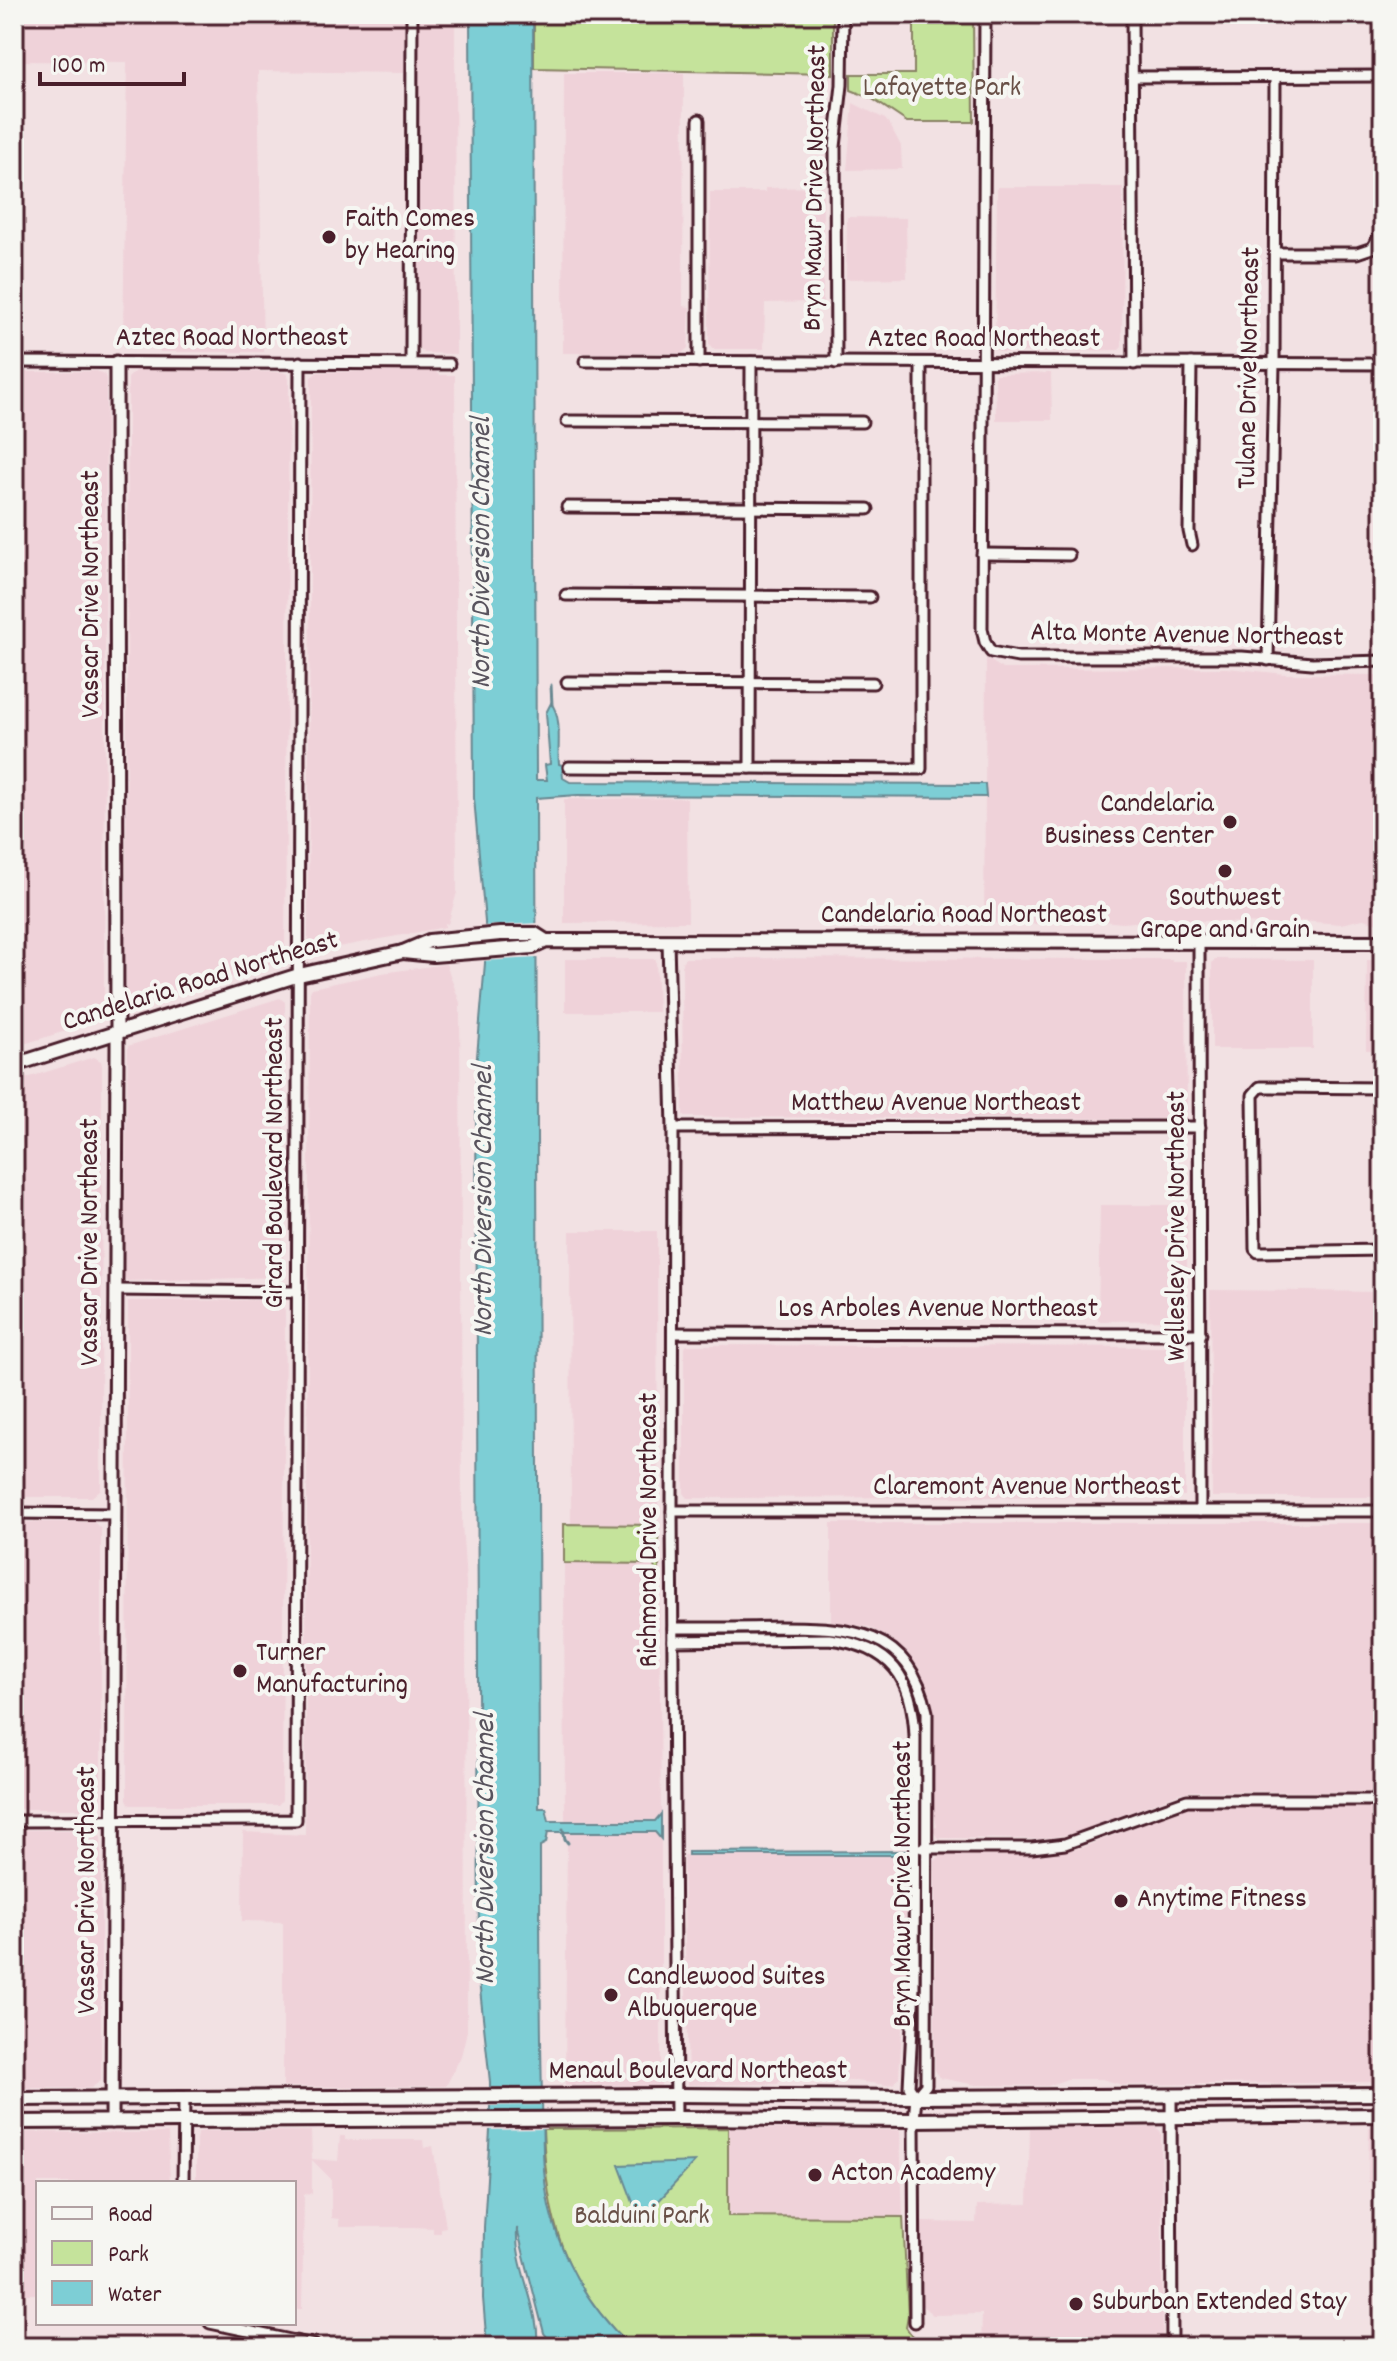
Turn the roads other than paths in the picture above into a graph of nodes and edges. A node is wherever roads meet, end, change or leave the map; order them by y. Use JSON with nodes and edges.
{"nodes":[{"id":1,"x":412,"y":14,"type":"edge"},
{"id":2,"x":843,"y":14,"type":"edge"},
{"id":3,"x":985,"y":14,"type":"edge"},
{"id":4,"x":1132,"y":14,"type":"edge"},
{"id":5,"x":1383,"y":76,"type":"edge"},
{"id":6,"x":1133,"y":77,"type":"junction"},
{"id":7,"x":1275,"y":77,"type":"junction"},
{"id":8,"x":699,"y":120,"type":"dead end"},
{"id":9,"x":1383,"y":230,"type":"edge"},
{"id":10,"x":1275,"y":253,"type":"junction"},
{"id":11,"x":585,"y":361,"type":"dead end"},
{"id":12,"x":14,"y":362,"type":"edge"},
{"id":13,"x":116,"y":362,"type":"junction"},
{"id":14,"x":300,"y":362,"type":"junction"},
{"id":15,"x":699,"y":362,"type":"junction"},
{"id":16,"x":751,"y":362,"type":"junction"},
{"id":17,"x":411,"y":363,"type":"junction"},
{"id":18,"x":836,"y":363,"type":"junction"},
{"id":19,"x":921,"y":363,"type":"junction"},
{"id":20,"x":984,"y":363,"type":"junction"},
{"id":21,"x":1191,"y":363,"type":"junction"},
{"id":22,"x":449,"y":364,"type":"dead end"},
{"id":23,"x":1134,"y":364,"type":"junction"},
{"id":24,"x":1274,"y":364,"type":"junction"},
{"id":25,"x":1383,"y":364,"type":"edge"},
{"id":26,"x":567,"y":421,"type":"dead end"},
{"id":27,"x":751,"y":422,"type":"junction"},
{"id":28,"x":862,"y":422,"type":"dead end"},
{"id":29,"x":567,"y":507,"type":"dead end"},
{"id":30,"x":750,"y":509,"type":"junction"},
{"id":31,"x":868,"y":509,"type":"dead end"},
{"id":32,"x":1192,"y":545,"type":"dead end"},
{"id":33,"x":982,"y":554,"type":"junction"},
{"id":34,"x":1069,"y":555,"type":"dead end"},
{"id":35,"x":566,"y":595,"type":"dead end"},
{"id":36,"x":750,"y":597,"type":"junction"},
{"id":37,"x":870,"y":597,"type":"dead end"},
{"id":38,"x":1268,"y":660,"type":"junction"},
{"id":39,"x":1383,"y":661,"type":"edge"},
{"id":40,"x":567,"y":682,"type":"dead end"},
{"id":41,"x":750,"y":683,"type":"junction"},
{"id":42,"x":873,"y":683,"type":"dead end"},
{"id":43,"x":569,"y":767,"type":"dead end"},
{"id":44,"x":750,"y":768,"type":"junction"},
{"id":45,"x":546,"y":941,"type":"junction"},
{"id":46,"x":668,"y":941,"type":"junction"},
{"id":47,"x":1199,"y":942,"type":"junction"},
{"id":48,"x":1383,"y":942,"type":"edge"},
{"id":49,"x":403,"y":952,"type":"junction"},
{"id":50,"x":299,"y":975,"type":"junction"},
{"id":51,"x":117,"y":1034,"type":"junction"},
{"id":52,"x":14,"y":1065,"type":"edge"},
{"id":53,"x":1383,"y":1088,"type":"edge"},
{"id":54,"x":1200,"y":1127,"type":"junction"},
{"id":55,"x":673,"y":1128,"type":"junction"},
{"id":56,"x":1383,"y":1250,"type":"edge"},
{"id":57,"x":116,"y":1290,"type":"junction"},
{"id":58,"x":298,"y":1292,"type":"junction"},
{"id":59,"x":674,"y":1333,"type":"junction"},
{"id":60,"x":1201,"y":1334,"type":"junction"},
{"id":61,"x":672,"y":1511,"type":"junction"},
{"id":62,"x":1200,"y":1511,"type":"junction"},
{"id":63,"x":1383,"y":1511,"type":"edge"},
{"id":64,"x":14,"y":1513,"type":"edge"},
{"id":65,"x":113,"y":1514,"type":"junction"},
{"id":66,"x":673,"y":1628,"type":"junction"},
{"id":67,"x":673,"y":1641,"type":"junction"},
{"id":68,"x":1383,"y":1800,"type":"edge"},
{"id":69,"x":14,"y":1821,"type":"edge"},
{"id":70,"x":114,"y":1821,"type":"junction"},
{"id":71,"x":915,"y":1848,"type":"junction"},
{"id":72,"x":927,"y":1848,"type":"junction"},
{"id":73,"x":1383,"y":2094,"type":"edge"},
{"id":74,"x":676,"y":2095,"type":"junction"},
{"id":75,"x":1171,"y":2095,"type":"junction"},
{"id":76,"x":916,"y":2097,"type":"junction"},
{"id":77,"x":112,"y":2098,"type":"junction"},
{"id":78,"x":184,"y":2098,"type":"junction"},
{"id":79,"x":14,"y":2099,"type":"edge"},
{"id":80,"x":1383,"y":2115,"type":"edge"},
{"id":81,"x":676,"y":2118,"type":"junction"},
{"id":82,"x":1171,"y":2118,"type":"junction"},
{"id":83,"x":914,"y":2120,"type":"junction"},
{"id":84,"x":183,"y":2121,"type":"junction"},
{"id":85,"x":14,"y":2122,"type":"edge"},
{"id":86,"x":112,"y":2122,"type":"junction"},
{"id":87,"x":183,"y":2181,"type":"edge"},
{"id":88,"x":915,"y":2322,"type":"dead end"},
{"id":89,"x":219,"y":2325,"type":"edge"},
{"id":90,"x":314,"y":2345,"type":"edge"},
{"id":91,"x":1172,"y":2347,"type":"edge"}],
"edges":[{"from":1,"to":17,"type":"street"},
{"from":2,"to":18,"type":"street","name":"Bryn Mawr Drive Northeast"},
{"from":3,"to":20,"type":"street"},
{"from":4,"to":6,"type":"street"},
{"from":5,"to":7,"type":"street"},
{"from":6,"to":7,"type":"street"},
{"from":6,"to":23,"type":"street"},
{"from":7,"to":10,"type":"street","name":"Tulane Drive Northeast"},
{"from":8,"to":15,"type":"street"},
{"from":9,"to":10,"type":"street"},
{"from":10,"to":24,"type":"street","name":"Tulane Drive Northeast"},
{"from":11,"to":15,"type":"street","name":"Aztec Road Northeast"},
{"from":12,"to":13,"type":"street","name":"Aztec Road Northeast"},
{"from":13,"to":14,"type":"street","name":"Aztec Road Northeast"},
{"from":13,"to":51,"type":"street","name":"Vassar Drive Northeast"},
{"from":14,"to":17,"type":"street","name":"Aztec Road Northeast"},
{"from":14,"to":50,"type":"street","name":"Girard Boulevard Northeast"},
{"from":15,"to":16,"type":"street","name":"Aztec Road Northeast"},
{"from":16,"to":18,"type":"street","name":"Aztec Road Northeast"},
{"from":16,"to":27,"type":"street"},
{"from":17,"to":22,"type":"street","name":"Aztec Road Northeast"},
{"from":18,"to":19,"type":"street","name":"Aztec Road Northeast"},
{"from":19,"to":20,"type":"street","name":"Aztec Road Northeast"},
{"from":19,"to":44,"type":"street"},
{"from":20,"to":23,"type":"street","name":"Aztec Road Northeast"},
{"from":20,"to":33,"type":"street"},
{"from":21,"to":23,"type":"street","name":"Aztec Road Northeast"},
{"from":21,"to":24,"type":"street","name":"Aztec Road Northeast"},
{"from":21,"to":32,"type":"street"},
{"from":24,"to":25,"type":"street","name":"Aztec Road Northeast"},
{"from":24,"to":38,"type":"street","name":"Tulane Drive Northeast"},
{"from":26,"to":27,"type":"street"},
{"from":27,"to":28,"type":"street"},
{"from":27,"to":30,"type":"street"},
{"from":29,"to":30,"type":"street"},
{"from":30,"to":31,"type":"street"},
{"from":30,"to":36,"type":"street"},
{"from":33,"to":34,"type":"street"},
{"from":33,"to":38,"type":"street","name":"Alta Monte Avenue Northeast"},
{"from":35,"to":36,"type":"street"},
{"from":36,"to":37,"type":"street"},
{"from":36,"to":41,"type":"street"},
{"from":38,"to":39,"type":"street","name":"Alta Monte Avenue Northeast"},
{"from":40,"to":41,"type":"street"},
{"from":41,"to":42,"type":"street"},
{"from":41,"to":44,"type":"street"},
{"from":43,"to":44,"type":"street"},
{"from":45,"to":46,"type":"main road","name":"Candelaria Road Northeast"},
{"from":45,"to":49,"type":"main road","name":"Candelaria Road Northeast"},
{"from":45,"to":49,"type":"main road","name":"Candelaria Road Northeast"},
{"from":46,"to":47,"type":"main road","name":"Candelaria Road Northeast"},
{"from":46,"to":55,"type":"street","name":"Richmond Drive Northeast"},
{"from":47,"to":48,"type":"main road","name":"Candelaria Road Northeast"},
{"from":47,"to":54,"type":"street","name":"Wellesley Drive Northeast"},
{"from":49,"to":50,"type":"main road","name":"Candelaria Road Northeast"},
{"from":50,"to":51,"type":"main road","name":"Candelaria Road Northeast"},
{"from":50,"to":58,"type":"street","name":"Girard Boulevard Northeast"},
{"from":51,"to":52,"type":"main road","name":"Candelaria Road Northeast"},
{"from":51,"to":57,"type":"street","name":"Vassar Drive Northeast"},
{"from":53,"to":56,"type":"street"},
{"from":54,"to":55,"type":"street","name":"Matthew Avenue Northeast"},
{"from":54,"to":60,"type":"street","name":"Wellesley Drive Northeast"},
{"from":55,"to":59,"type":"street","name":"Richmond Drive Northeast"},
{"from":57,"to":58,"type":"street"},
{"from":57,"to":65,"type":"street","name":"Vassar Drive Northeast"},
{"from":58,"to":70,"type":"street","name":"Girard Boulevard Northeast"},
{"from":59,"to":60,"type":"street","name":"Los Arboles Avenue Northeast"},
{"from":59,"to":61,"type":"street","name":"Richmond Drive Northeast"},
{"from":60,"to":62,"type":"street","name":"Wellesley Drive Northeast"},
{"from":61,"to":62,"type":"street","name":"Claremont Avenue Northeast"},
{"from":61,"to":66,"type":"street","name":"Richmond Drive Northeast"},
{"from":62,"to":63,"type":"street","name":"Claremont Avenue Northeast"},
{"from":64,"to":65,"type":"street"},
{"from":65,"to":70,"type":"street","name":"Vassar Drive Northeast"},
{"from":66,"to":67,"type":"street","name":"Richmond Drive Northeast"},
{"from":66,"to":72,"type":"street","name":"Bryn Mawr Drive Northeast"},
{"from":67,"to":71,"type":"street","name":"Bryn Mawr Drive Northeast"},
{"from":67,"to":74,"type":"street","name":"Richmond Drive Northeast"},
{"from":68,"to":72,"type":"street"},
{"from":69,"to":70,"type":"street"},
{"from":70,"to":77,"type":"street","name":"Vassar Drive Northeast"},
{"from":71,"to":72,"type":"street"},
{"from":71,"to":76,"type":"street","name":"Bryn Mawr Drive Northeast"},
{"from":72,"to":76,"type":"street","name":"Bryn Mawr Drive Northeast"},
{"from":73,"to":75,"type":"main road","name":"Menaul Boulevard Northeast"},
{"from":74,"to":76,"type":"main road","name":"Menaul Boulevard Northeast"},
{"from":74,"to":78,"type":"main road","name":"Menaul Boulevard Northeast"},
{"from":74,"to":81,"type":"street","name":"Richmond Drive Northeast"},
{"from":75,"to":76,"type":"main road","name":"Menaul Boulevard Northeast"},
{"from":75,"to":82,"type":"street"},
{"from":76,"to":83,"type":"street","name":"Bryn Mawr Drive Northeast"},
{"from":77,"to":78,"type":"main road","name":"Menaul Boulevard Northeast"},
{"from":77,"to":79,"type":"main road","name":"Menaul Boulevard Northeast"},
{"from":77,"to":86,"type":"street","name":"Vassar Drive Northeast"},
{"from":78,"to":84,"type":"street"},
{"from":80,"to":82,"type":"main road","name":"Menaul Boulevard Northeast"},
{"from":81,"to":83,"type":"main road","name":"Menaul Boulevard Northeast"},
{"from":81,"to":84,"type":"main road","name":"Menaul Boulevard Northeast"},
{"from":82,"to":83,"type":"main road","name":"Menaul Boulevard Northeast"},
{"from":82,"to":91,"type":"street"},
{"from":83,"to":88,"type":"street","name":"Bryn Mawr Drive Northeast"},
{"from":84,"to":86,"type":"main road","name":"Menaul Boulevard Northeast"},
{"from":84,"to":87,"type":"street"},
{"from":85,"to":86,"type":"main road","name":"Menaul Boulevard Northeast"},
{"from":89,"to":90,"type":"street"}]}
